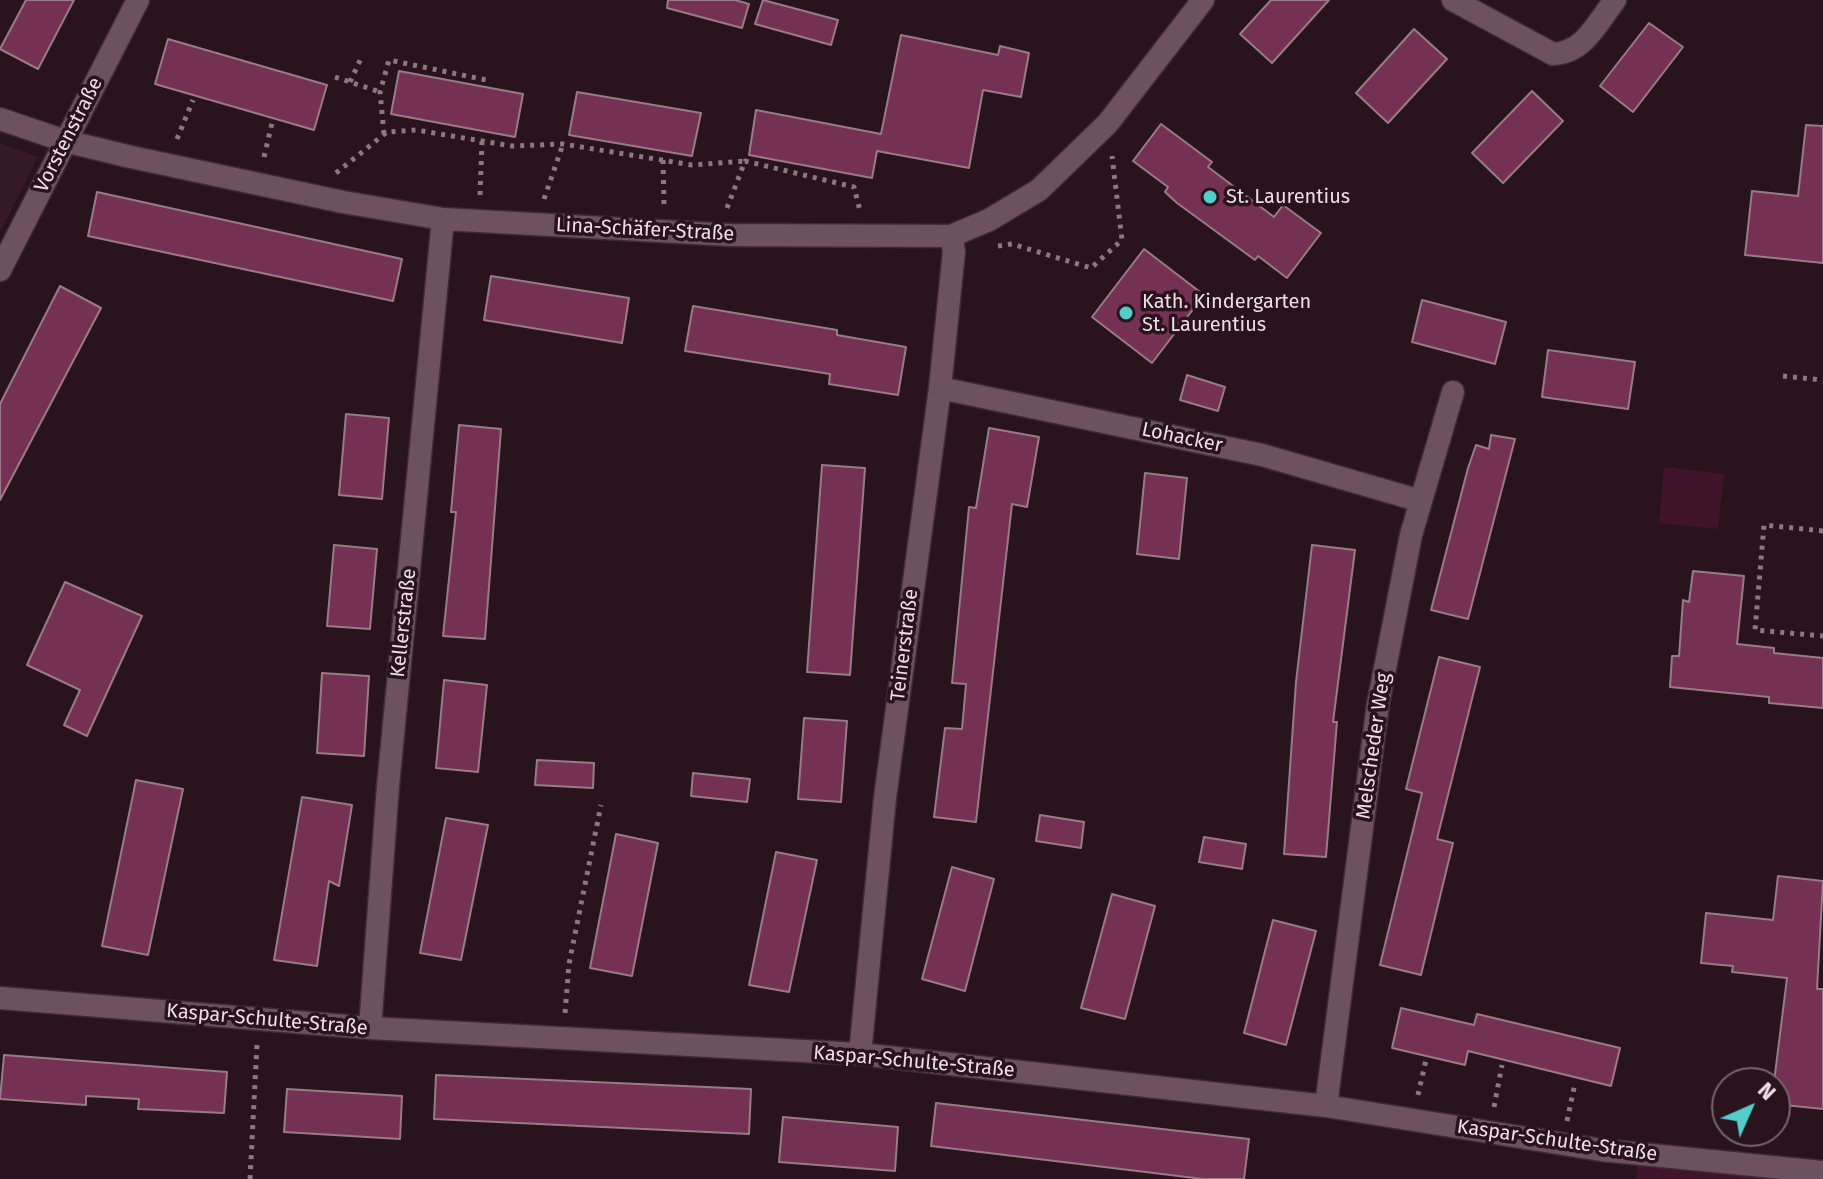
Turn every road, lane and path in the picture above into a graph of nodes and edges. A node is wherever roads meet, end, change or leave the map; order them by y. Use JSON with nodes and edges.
{"nodes":[{"id":1,"x":138,"y":0,"type":"edge"},
{"id":2,"x":1203,"y":0,"type":"edge"},
{"id":3,"x":1453,"y":0,"type":"edge"},
{"id":4,"x":1615,"y":0,"type":"edge"},
{"id":5,"x":362,"y":56,"type":"dead end"},
{"id":6,"x":335,"y":77,"type":"dead end"},
{"id":7,"x":491,"y":81,"type":"dead end"},
{"id":8,"x":350,"y":82,"type":"junction"},
{"id":9,"x":380,"y":92,"type":"junction"},
{"id":10,"x":193,"y":100,"type":"dead end"},
{"id":11,"x":0,"y":119,"type":"edge"},
{"id":12,"x":272,"y":123,"type":"dead end"},
{"id":13,"x":1108,"y":123,"type":"junction"},
{"id":14,"x":384,"y":134,"type":"junction"},
{"id":15,"x":177,"y":139,"type":"dead end"},
{"id":16,"x":65,"y":141,"type":"junction"},
{"id":17,"x":482,"y":141,"type":"junction"},
{"id":18,"x":563,"y":144,"type":"junction"},
{"id":19,"x":264,"y":157,"type":"dead end"},
{"id":20,"x":663,"y":160,"type":"junction"},
{"id":21,"x":745,"y":161,"type":"junction"},
{"id":22,"x":336,"y":173,"type":"dead end"},
{"id":23,"x":480,"y":195,"type":"dead end"},
{"id":24,"x":544,"y":199,"type":"dead end"},
{"id":25,"x":664,"y":205,"type":"dead end"},
{"id":26,"x":727,"y":208,"type":"dead end"},
{"id":27,"x":861,"y":216,"type":"dead end"},
{"id":28,"x":443,"y":219,"type":"junction"},
{"id":29,"x":953,"y":243,"type":"junction"},
{"id":30,"x":0,"y":270,"type":"edge"},
{"id":31,"x":1783,"y":376,"type":"dead end"},
{"id":32,"x":1823,"y":380,"type":"edge"},
{"id":33,"x":940,"y":388,"type":"junction"},
{"id":34,"x":1453,"y":392,"type":"dead end"},
{"id":35,"x":1421,"y":501,"type":"junction"},
{"id":36,"x":1823,"y":531,"type":"edge"},
{"id":37,"x":1823,"y":636,"type":"edge"},
{"id":38,"x":601,"y":805,"type":"dead end"},
{"id":39,"x":0,"y":998,"type":"edge"},
{"id":40,"x":258,"y":1019,"type":"junction"},
{"id":41,"x":370,"y":1028,"type":"junction"},
{"id":42,"x":564,"y":1041,"type":"junction"},
{"id":43,"x":860,"y":1054,"type":"junction"},
{"id":44,"x":1426,"y":1060,"type":"dead end"},
{"id":45,"x":1502,"y":1065,"type":"dead end"},
{"id":46,"x":1575,"y":1083,"type":"dead end"},
{"id":47,"x":1417,"y":1100,"type":"dead end"},
{"id":48,"x":1326,"y":1106,"type":"junction"},
{"id":49,"x":1492,"y":1112,"type":"dead end"},
{"id":50,"x":1566,"y":1124,"type":"dead end"},
{"id":51,"x":1823,"y":1172,"type":"edge"},
{"id":52,"x":250,"y":1179,"type":"edge"}],
"edges":[{"from":1,"to":16,"type":"street","name":"Vorstenstraße"},
{"from":2,"to":13,"type":"street","name":"Lina-Schäfer-Straße"},
{"from":3,"to":4,"type":"street"},
{"from":5,"to":8,"type":"path"},
{"from":6,"to":8,"type":"path"},
{"from":7,"to":9,"type":"path"},
{"from":8,"to":9,"type":"path"},
{"from":9,"to":14,"type":"path"},
{"from":10,"to":15,"type":"path"},
{"from":11,"to":16,"type":"street","name":"Lina-Schäfer-Straße"},
{"from":12,"to":19,"type":"path"},
{"from":13,"to":29,"type":"street","name":"Lina-Schäfer-Straße"},
{"from":13,"to":29,"type":"path"},
{"from":14,"to":17,"type":"path"},
{"from":14,"to":22,"type":"path"},
{"from":16,"to":28,"type":"street","name":"Lina-Schäfer-Straße"},
{"from":16,"to":30,"type":"street","name":"Vorstenstraße"},
{"from":17,"to":18,"type":"path"},
{"from":17,"to":23,"type":"path"},
{"from":18,"to":20,"type":"path"},
{"from":18,"to":24,"type":"path"},
{"from":20,"to":21,"type":"path"},
{"from":20,"to":25,"type":"path"},
{"from":21,"to":26,"type":"path"},
{"from":21,"to":27,"type":"path"},
{"from":28,"to":29,"type":"street","name":"Lina-Schäfer-Straße"},
{"from":28,"to":41,"type":"street","name":"Kellerstraße"},
{"from":29,"to":33,"type":"street","name":"Teinerstraße"},
{"from":31,"to":32,"type":"path"},
{"from":33,"to":35,"type":"street","name":"Lohacker"},
{"from":33,"to":43,"type":"street","name":"Teinerstraße"},
{"from":34,"to":35,"type":"street","name":"Melscheder Weg"},
{"from":35,"to":48,"type":"street","name":"Melscheder Weg"},
{"from":36,"to":37,"type":"path"},
{"from":38,"to":42,"type":"path"},
{"from":39,"to":40,"type":"street","name":"Kaspar-Schulte-Straße"},
{"from":40,"to":41,"type":"street","name":"Kaspar-Schulte-Straße"},
{"from":40,"to":52,"type":"path"},
{"from":41,"to":42,"type":"street","name":"Kaspar-Schulte-Straße"},
{"from":42,"to":43,"type":"street","name":"Kaspar-Schulte-Straße"},
{"from":43,"to":48,"type":"street","name":"Kaspar-Schulte-Straße"},
{"from":44,"to":47,"type":"path"},
{"from":45,"to":49,"type":"path"},
{"from":46,"to":50,"type":"path"},
{"from":48,"to":51,"type":"street","name":"Kaspar-Schulte-Straße"}]}
